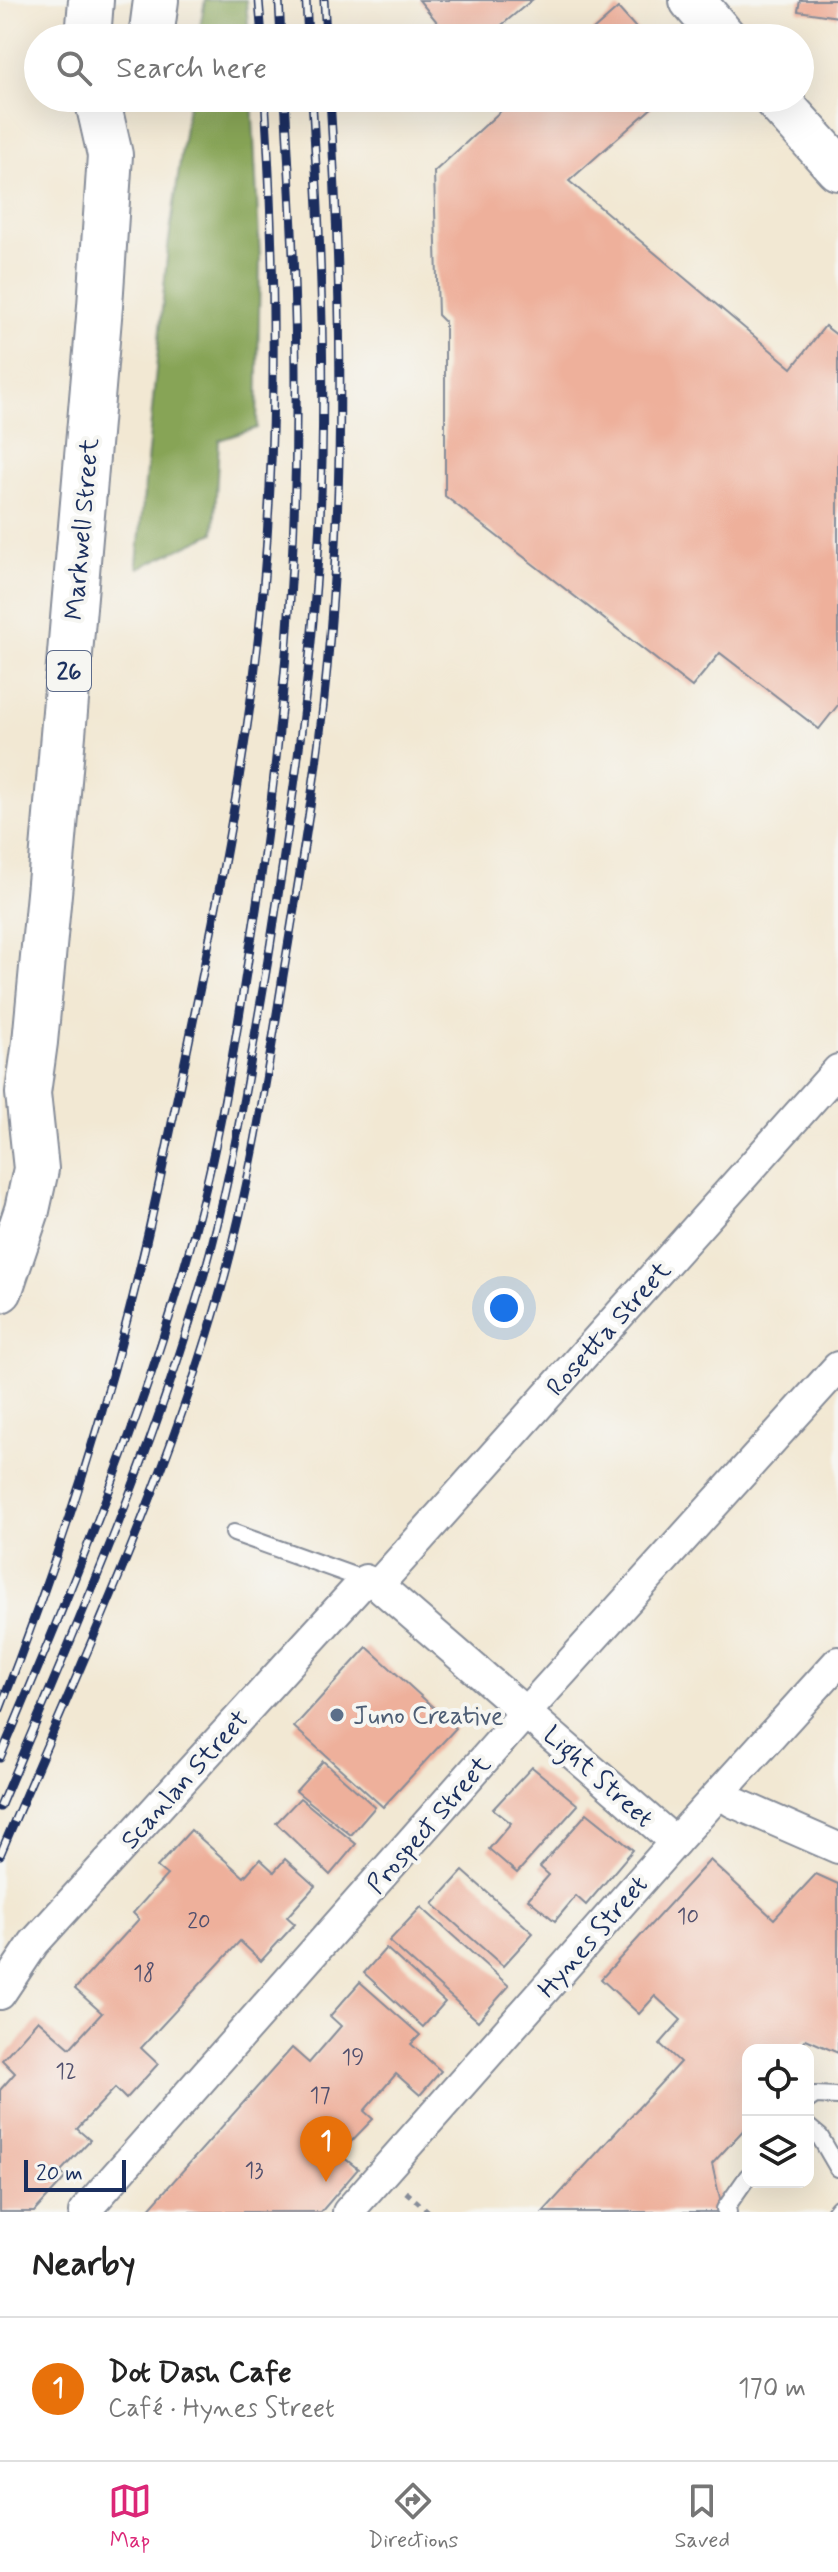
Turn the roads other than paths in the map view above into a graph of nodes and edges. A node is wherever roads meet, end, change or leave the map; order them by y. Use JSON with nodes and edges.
{"nodes":[{"id":1,"x":91,"y":0,"type":"edge"},
{"id":2,"x":156,"y":0,"type":"edge"},
{"id":3,"x":692,"y":0,"type":"edge"},
{"id":4,"x":89,"y":24,"type":"edge"},
{"id":5,"x":153,"y":24,"type":"edge"},
{"id":6,"x":712,"y":24,"type":"edge"},
{"id":7,"x":100,"y":112,"type":"edge"},
{"id":8,"x":127,"y":112,"type":"edge"},
{"id":9,"x":788,"y":112,"type":"edge"},
{"id":10,"x":110,"y":155,"type":"junction"},
{"id":11,"x":838,"y":168,"type":"edge"},
{"id":12,"x":838,"y":1070,"type":"edge"},
{"id":13,"x":28,"y":1093,"type":"junction"},
{"id":14,"x":0,"y":1148,"type":"edge"},
{"id":15,"x":0,"y":1290,"type":"edge"},
{"id":16,"x":838,"y":1367,"type":"edge"},
{"id":17,"x":234,"y":1533,"type":"dead end"},
{"id":18,"x":372,"y":1583,"type":"junction"},
{"id":19,"x":838,"y":1662,"type":"edge"},
{"id":20,"x":526,"y":1712,"type":"junction"},
{"id":21,"x":720,"y":1793,"type":"junction"},
{"id":22,"x":675,"y":1842,"type":"junction"},
{"id":23,"x":838,"y":1848,"type":"edge"},
{"id":24,"x":0,"y":1994,"type":"edge"},
{"id":25,"x":814,"y":2096,"type":"edge"},
{"id":26,"x":838,"y":2096,"type":"edge"},
{"id":27,"x":814,"y":2132,"type":"edge"},
{"id":28,"x":838,"y":2168,"type":"edge"},
{"id":29,"x":742,"y":2185,"type":"edge"},
{"id":30,"x":84,"y":2212,"type":"edge"},
{"id":31,"x":348,"y":2212,"type":"edge"},
{"id":32,"x":728,"y":2212,"type":"edge"}],
"edges":[{"from":1,"to":4,"type":"main road"},
{"from":2,"to":5,"type":"main road"},
{"from":3,"to":6,"type":"main road"},
{"from":7,"to":10,"type":"main road","name":"Markwell Street","number":"26"},
{"from":8,"to":10,"type":"main road","name":"Markwell Street","number":"26"},
{"from":9,"to":11,"type":"main road"},
{"from":10,"to":13,"type":"main road","name":"Markwell Street","number":"26"},
{"from":12,"to":18,"type":"street","name":"Rosetta Street"},
{"from":13,"to":14,"type":"main road","name":"Markwell Street","number":"26"},
{"from":13,"to":15,"type":"main road","name":"Markwell Street","number":"26"},
{"from":16,"to":20,"type":"street","name":"Prospect Street"},
{"from":17,"to":18,"type":"lane"},
{"from":18,"to":20,"type":"street","name":"Light Street"},
{"from":18,"to":24,"type":"street","name":"Scanlan Street"},
{"from":19,"to":21,"type":"street","name":"Hynes Street"},
{"from":20,"to":22,"type":"street","name":"Light Street"},
{"from":20,"to":30,"type":"street","name":"Prospect Street"},
{"from":21,"to":22,"type":"street","name":"Hynes Street"},
{"from":21,"to":23,"type":"street"},
{"from":22,"to":31,"type":"street","name":"Hynes Street"},
{"from":25,"to":26,"type":"lane"},
{"from":27,"to":28,"type":"lane"},
{"from":29,"to":32,"type":"lane"}]}
